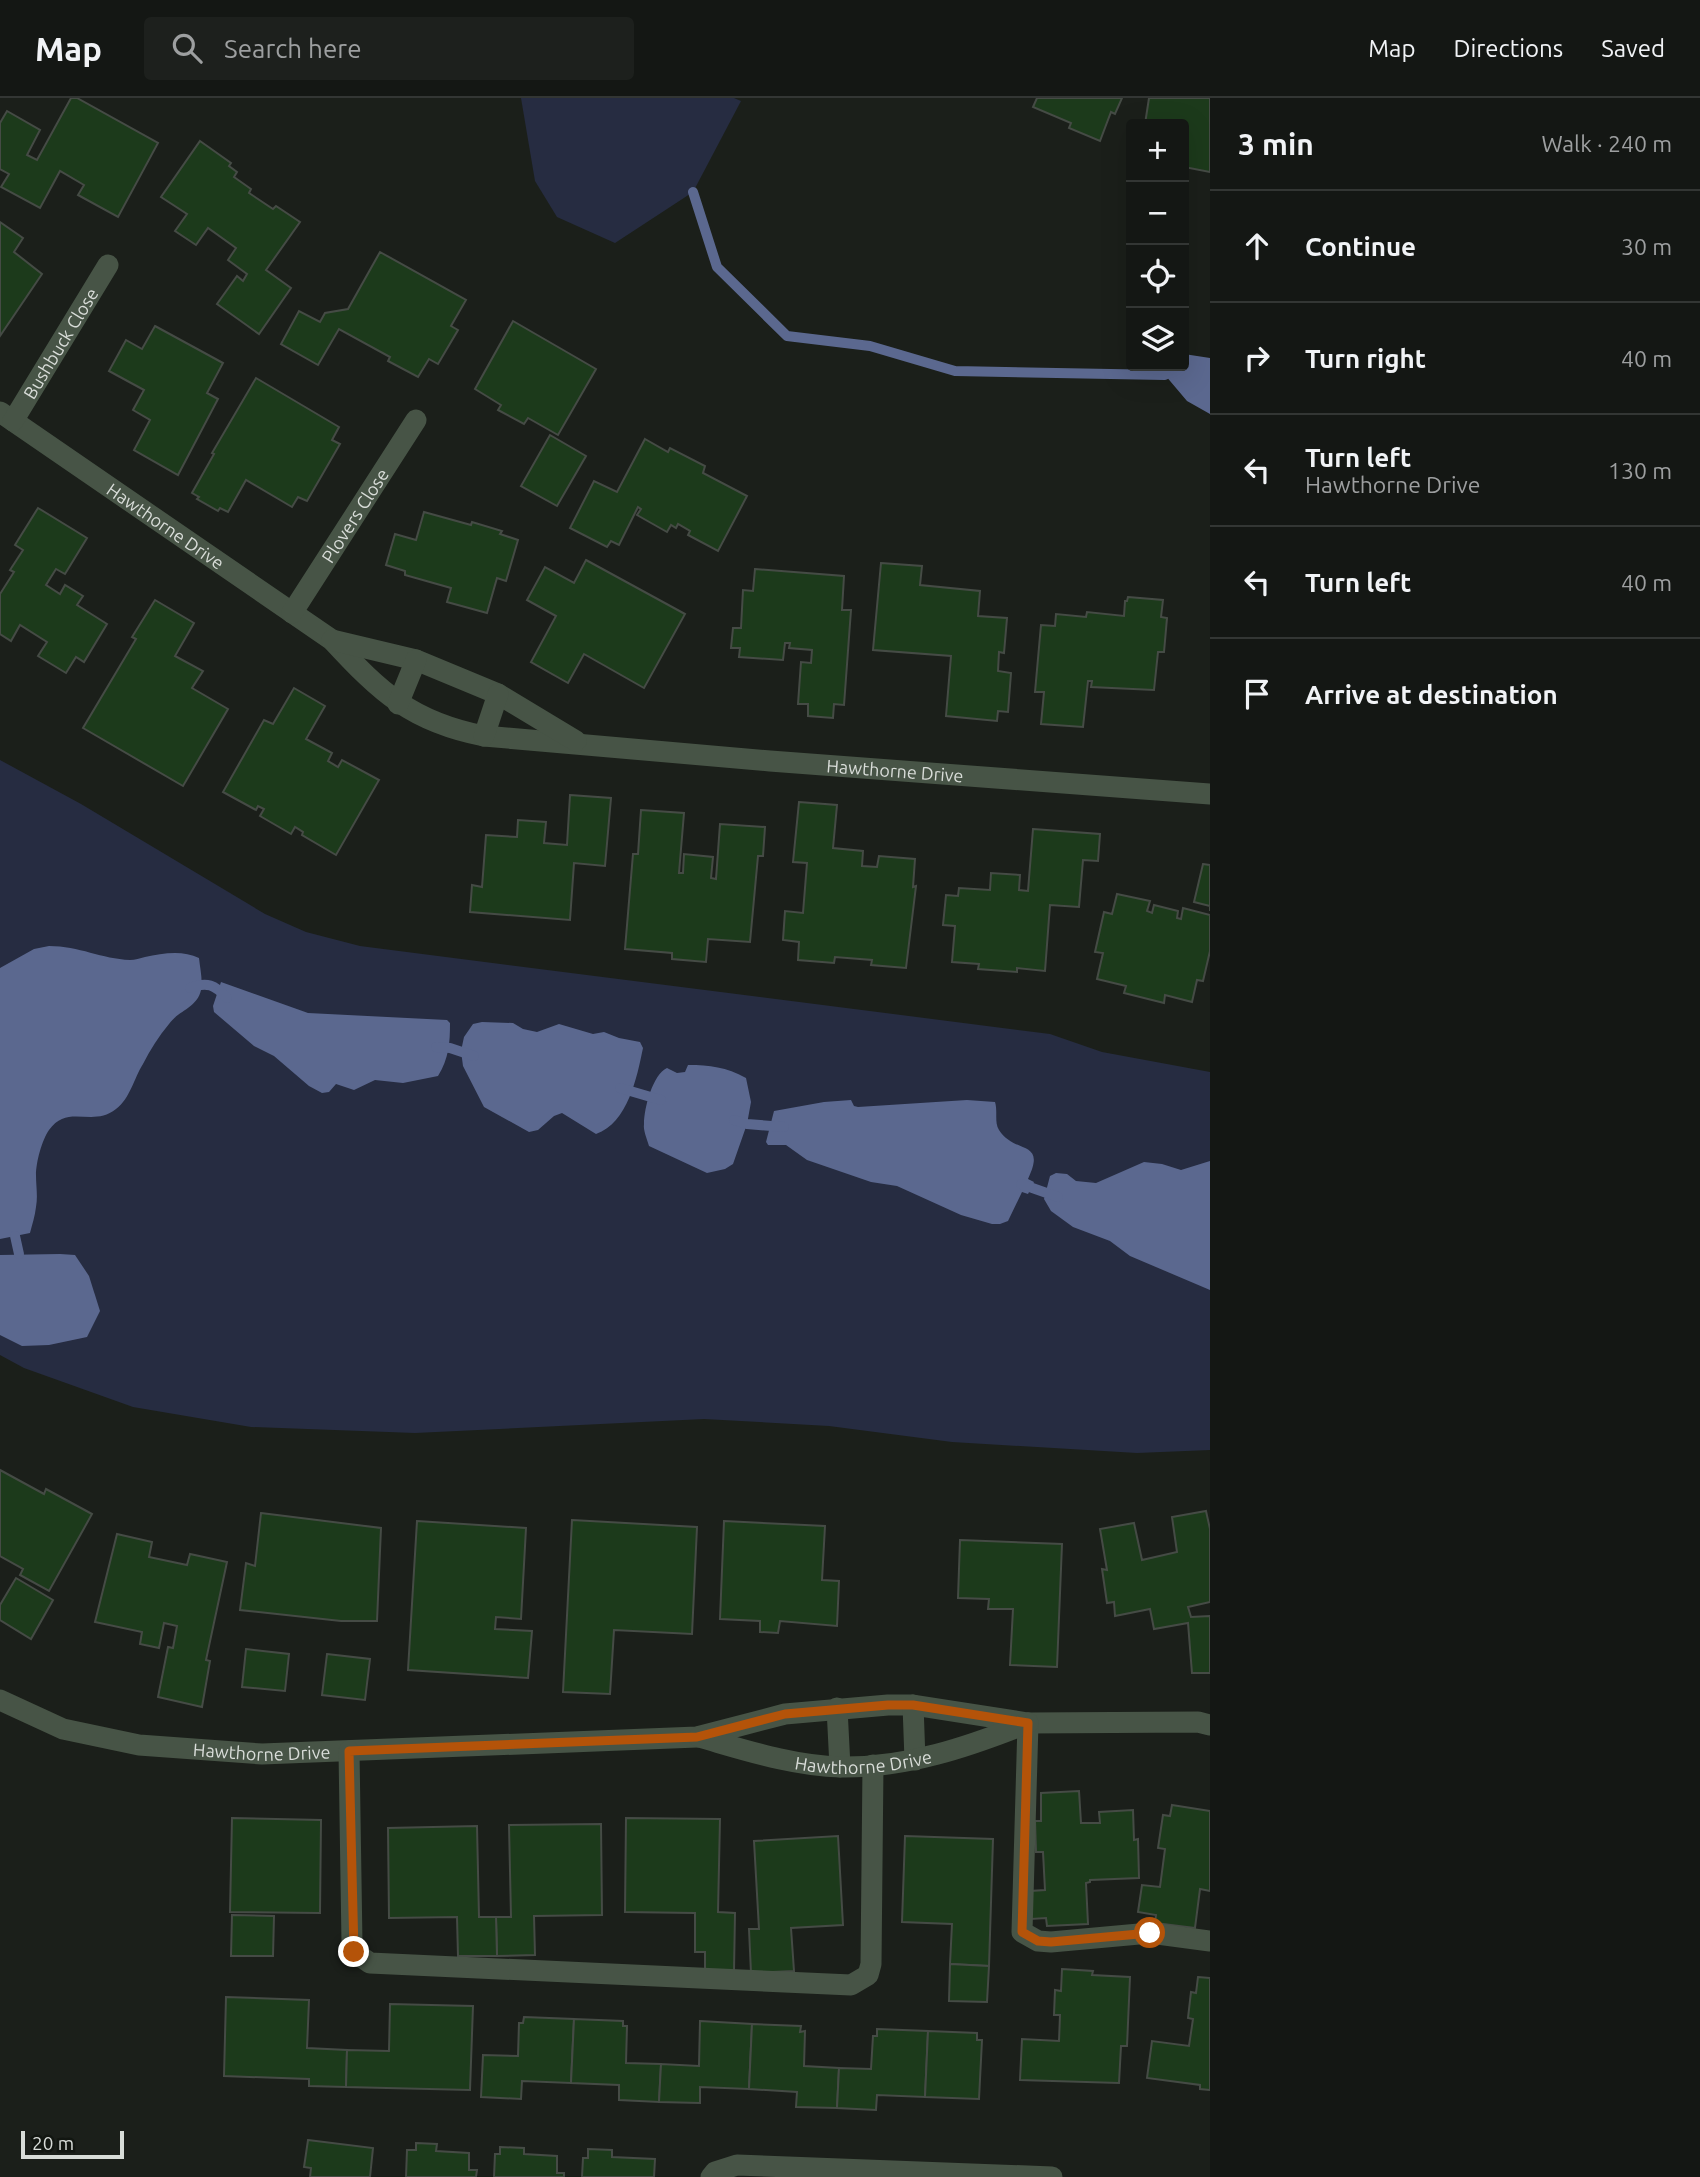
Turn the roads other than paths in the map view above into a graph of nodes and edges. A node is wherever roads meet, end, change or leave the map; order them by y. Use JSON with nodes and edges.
{"nodes":[{"id":1,"x":108,"y":265,"type":"dead end"},
{"id":2,"x":7,"y":416,"type":"edge"},
{"id":3,"x":416,"y":421,"type":"dead end"},
{"id":4,"x":292,"y":613,"type":"junction"},
{"id":5,"x":332,"y":640,"type":"junction"},
{"id":6,"x":416,"y":660,"type":"junction"},
{"id":7,"x":498,"y":694,"type":"junction"},
{"id":8,"x":398,"y":704,"type":"junction"},
{"id":9,"x":484,"y":736,"type":"junction"},
{"id":10,"x":580,"y":744,"type":"junction"},
{"id":11,"x":1210,"y":794,"type":"edge"},
{"id":12,"x":0,"y":1700,"type":"edge"},
{"id":13,"x":913,"y":1705,"type":"junction"},
{"id":14,"x":837,"y":1708,"type":"junction"},
{"id":15,"x":1028,"y":1723,"type":"junction"},
{"id":16,"x":1210,"y":1725,"type":"edge"},
{"id":17,"x":697,"y":1737,"type":"junction"},
{"id":18,"x":349,"y":1751,"type":"junction"},
{"id":19,"x":915,"y":1760,"type":"junction"},
{"id":20,"x":873,"y":1765,"type":"junction"},
{"id":21,"x":840,"y":1767,"type":"junction"},
{"id":22,"x":1210,"y":1941,"type":"edge"},
{"id":23,"x":711,"y":2177,"type":"edge"},
{"id":24,"x":1052,"y":2177,"type":"edge"}],
"edges":[{"from":1,"to":2,"type":"street","name":"Bushbuck Close"},
{"from":2,"to":4,"type":"street","name":"Hawthorne Drive"},
{"from":3,"to":4,"type":"street","name":"Plovers Close"},
{"from":4,"to":5,"type":"street","name":"Hawthorne Drive"},
{"from":5,"to":6,"type":"street","name":"Hawthorne Drive"},
{"from":5,"to":8,"type":"street","name":"Hawthorne Drive"},
{"from":6,"to":7,"type":"street","name":"Hawthorne Drive"},
{"from":6,"to":8,"type":"street"},
{"from":7,"to":9,"type":"street"},
{"from":7,"to":10,"type":"street","name":"Hawthorne Drive"},
{"from":8,"to":9,"type":"street","name":"Hawthorne Drive"},
{"from":9,"to":10,"type":"street","name":"Hawthorne Drive"},
{"from":10,"to":11,"type":"street","name":"Hawthorne Drive"},
{"from":12,"to":18,"type":"street","name":"Hawthorne Drive"},
{"from":13,"to":14,"type":"street","name":"Hawthorne Drive"},
{"from":13,"to":15,"type":"street","name":"Hawthorne Drive"},
{"from":13,"to":19,"type":"street"},
{"from":14,"to":17,"type":"street","name":"Hawthorne Drive"},
{"from":14,"to":21,"type":"street"},
{"from":15,"to":16,"type":"street","name":"Hawthorne Drive"},
{"from":15,"to":19,"type":"street","name":"Hawthorne Drive"},
{"from":15,"to":22,"type":"street"},
{"from":17,"to":18,"type":"street","name":"Hawthorne Drive"},
{"from":17,"to":21,"type":"street","name":"Hawthorne Drive"},
{"from":18,"to":20,"type":"street"},
{"from":19,"to":20,"type":"street","name":"Hawthorne Drive"},
{"from":20,"to":21,"type":"street","name":"Hawthorne Drive"},
{"from":23,"to":24,"type":"street"}]}
